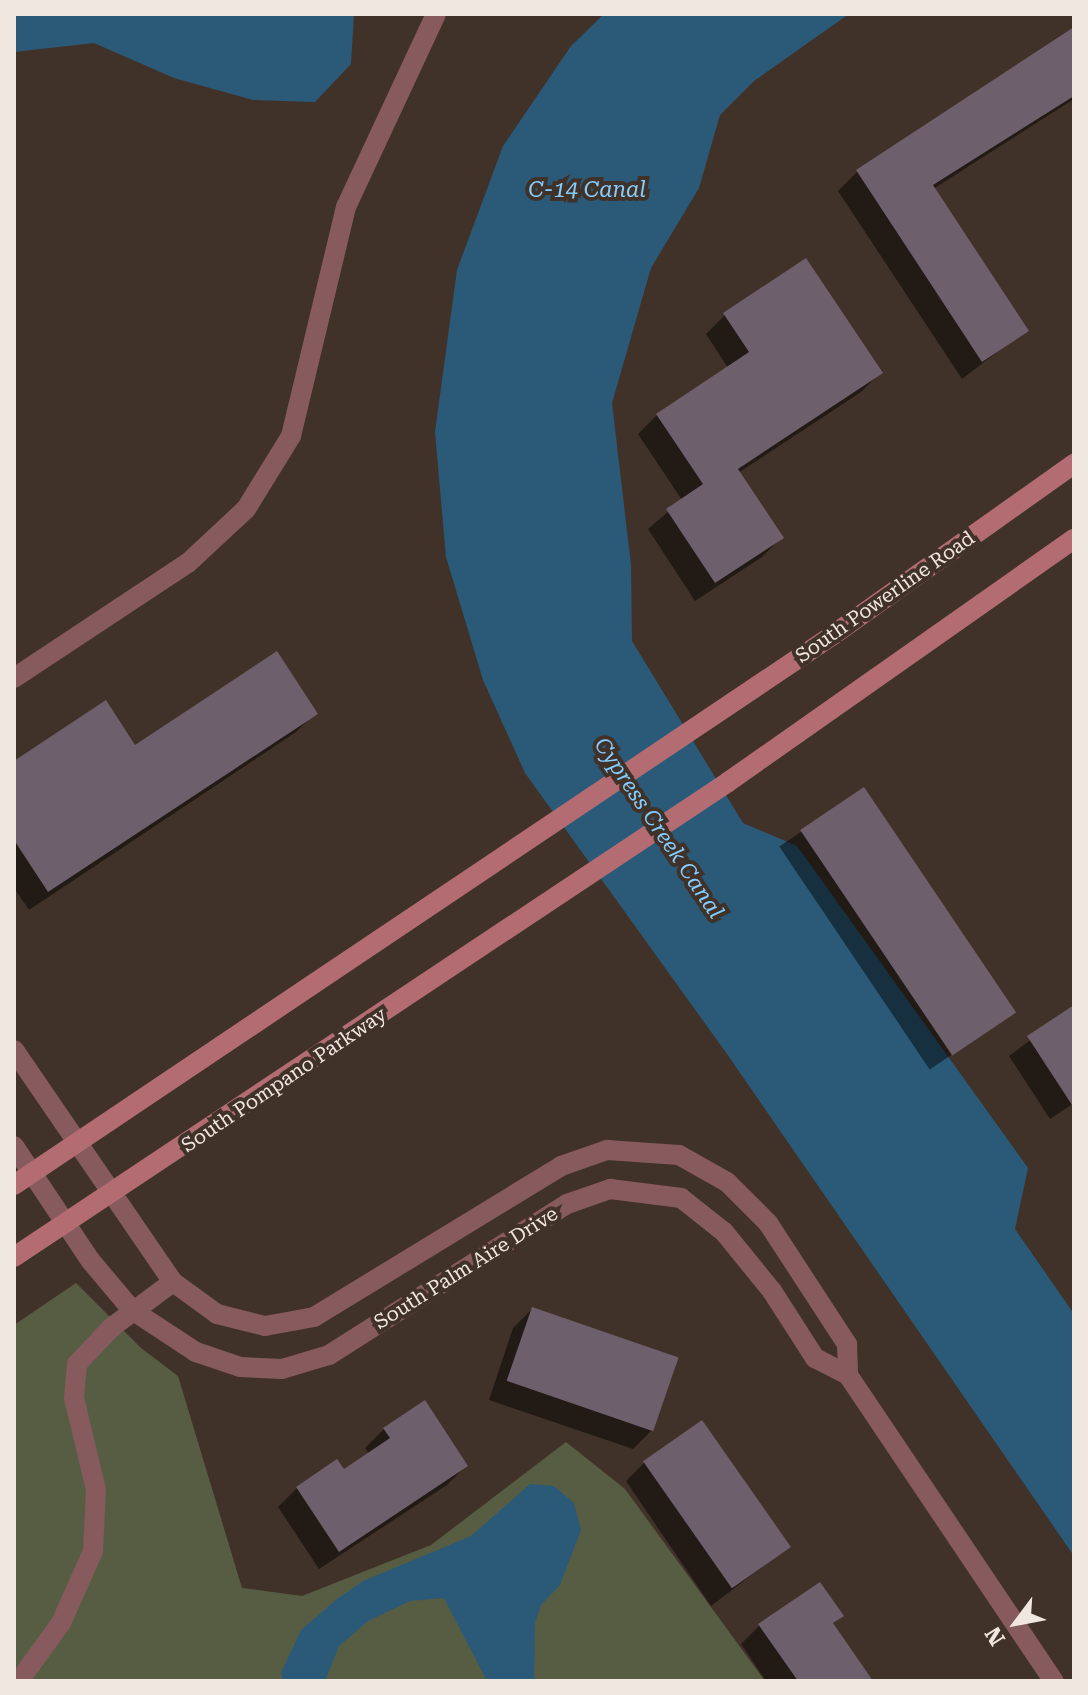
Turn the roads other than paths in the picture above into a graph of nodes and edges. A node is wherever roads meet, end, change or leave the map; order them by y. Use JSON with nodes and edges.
{"nodes":[{"id":1,"x":436,"y":14,"type":"edge"},
{"id":2,"x":1074,"y":464,"type":"edge"},
{"id":3,"x":1074,"y":539,"type":"edge"},
{"id":4,"x":14,"y":678,"type":"edge"},
{"id":5,"x":14,"y":1050,"type":"edge"},
{"id":6,"x":77,"y":1145,"type":"junction"},
{"id":7,"x":14,"y":1146,"type":"edge"},
{"id":8,"x":32,"y":1174,"type":"junction"},
{"id":9,"x":14,"y":1185,"type":"edge"},
{"id":10,"x":111,"y":1195,"type":"junction"},
{"id":11,"x":66,"y":1224,"type":"junction"},
{"id":12,"x":14,"y":1257,"type":"edge"},
{"id":13,"x":173,"y":1282,"type":"junction"},
{"id":14,"x":132,"y":1310,"type":"junction"},
{"id":15,"x":848,"y":1375,"type":"junction"},
{"id":16,"x":19,"y":1681,"type":"edge"},
{"id":17,"x":1054,"y":1681,"type":"edge"}],
"edges":[{"from":1,"to":4,"type":"street"},
{"from":2,"to":6,"type":"main road","name":"South Powerline Road"},
{"from":3,"to":10,"type":"main road","name":"South Pompano Parkway"},
{"from":5,"to":6,"type":"street","name":"South Palm Aire Drive"},
{"from":6,"to":8,"type":"main road"},
{"from":6,"to":10,"type":"street","name":"South Palm Aire Drive"},
{"from":7,"to":8,"type":"street","name":"South Palm Aire Drive"},
{"from":8,"to":9,"type":"main road"},
{"from":8,"to":11,"type":"street","name":"South Palm Aire Drive"},
{"from":10,"to":11,"type":"main road","name":"South Pompano Parkway"},
{"from":10,"to":13,"type":"street","name":"South Palm Aire Drive"},
{"from":11,"to":12,"type":"main road","name":"South Pompano Parkway"},
{"from":11,"to":14,"type":"street","name":"South Palm Aire Drive"},
{"from":13,"to":14,"type":"street"},
{"from":13,"to":15,"type":"street","name":"South Palm Aire Drive"},
{"from":14,"to":15,"type":"street","name":"South Palm Aire Drive"},
{"from":14,"to":16,"type":"street"},
{"from":15,"to":17,"type":"street","name":"South Palm Aire Drive"}]}
